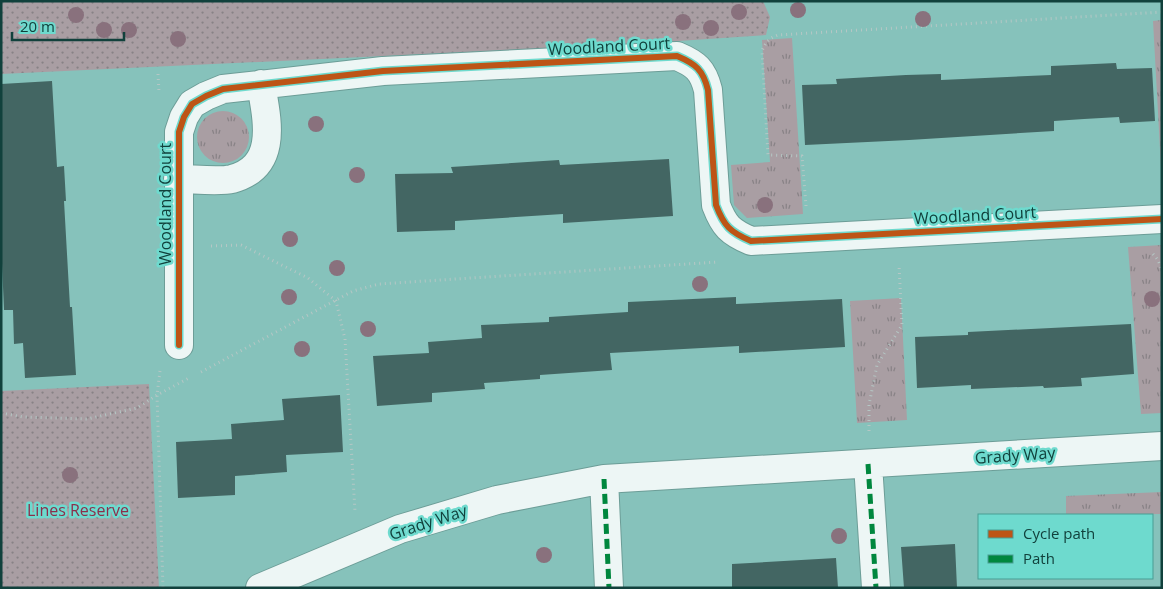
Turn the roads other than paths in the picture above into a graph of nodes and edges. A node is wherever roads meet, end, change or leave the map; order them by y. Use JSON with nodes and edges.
{"nodes":[{"id":1,"x":261,"y":84,"type":"junction"},
{"id":2,"x":178,"y":179,"type":"junction"},
{"id":3,"x":1162,"y":219,"type":"edge"},
{"id":4,"x":180,"y":345,"type":"dead end"},
{"id":5,"x":1162,"y":446,"type":"edge"},
{"id":6,"x":868,"y":464,"type":"junction"},
{"id":7,"x":604,"y":480,"type":"junction"},
{"id":8,"x":260,"y":588,"type":"edge"},
{"id":9,"x":609,"y":588,"type":"edge"},
{"id":10,"x":876,"y":588,"type":"edge"}],
"edges":[{"from":1,"to":2,"type":"street","name":"Woodland Court"},
{"from":1,"to":2,"type":"street","name":"Woodland Court"},
{"from":1,"to":3,"type":"street","name":"Woodland Court"},
{"from":2,"to":4,"type":"street","name":"Woodland Court"},
{"from":5,"to":6,"type":"street","name":"Grady Way"},
{"from":6,"to":7,"type":"street","name":"Grady Way"},
{"from":6,"to":10,"type":"street"},
{"from":7,"to":8,"type":"street","name":"Grady Way"},
{"from":7,"to":9,"type":"street"}]}
